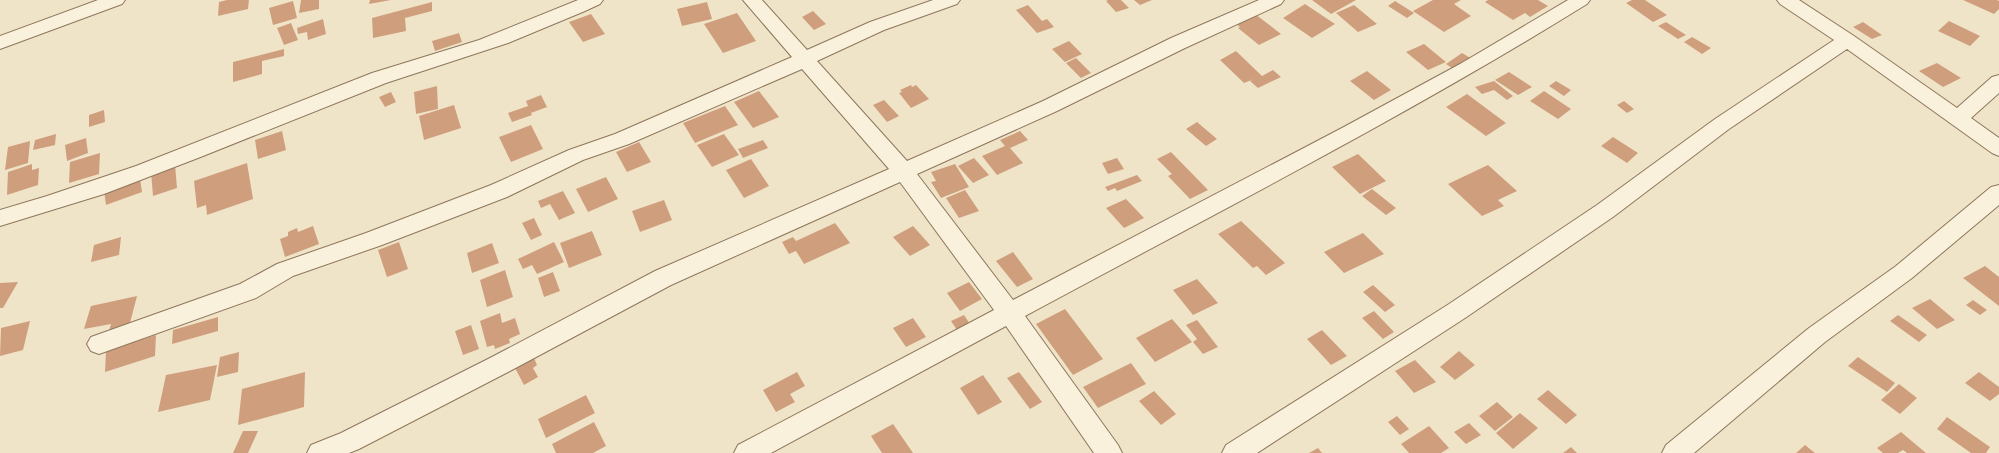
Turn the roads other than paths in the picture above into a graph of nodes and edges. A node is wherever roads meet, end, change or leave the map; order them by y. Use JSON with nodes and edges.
{"nodes":[{"id":1,"x":116,"y":0,"type":"edge"},
{"id":2,"x":594,"y":0,"type":"edge"},
{"id":3,"x":752,"y":0,"type":"edge"},
{"id":4,"x":951,"y":0,"type":"edge"},
{"id":5,"x":1275,"y":0,"type":"edge"},
{"id":6,"x":1581,"y":0,"type":"edge"},
{"id":7,"x":1788,"y":0,"type":"edge"},
{"id":8,"x":1847,"y":40,"type":"junction"},
{"id":9,"x":0,"y":42,"type":"edge"},
{"id":10,"x":804,"y":59,"type":"junction"},
{"id":11,"x":1999,"y":82,"type":"edge"},
{"id":12,"x":1958,"y":118,"type":"junction"},
{"id":13,"x":1999,"y":148,"type":"edge"},
{"id":14,"x":904,"y":172,"type":"junction"},
{"id":15,"x":1999,"y":193,"type":"edge"},
{"id":16,"x":0,"y":218,"type":"edge"},
{"id":17,"x":1010,"y":312,"type":"junction"},
{"id":18,"x":99,"y":344,"type":"dead end"},
{"id":19,"x":320,"y":453,"type":"edge"},
{"id":20,"x":747,"y":453,"type":"edge"},
{"id":21,"x":1109,"y":453,"type":"edge"},
{"id":22,"x":1235,"y":453,"type":"edge"},
{"id":23,"x":1675,"y":453,"type":"edge"}],
"edges":[{"from":1,"to":9,"type":"street"},
{"from":2,"to":16,"type":"street"},
{"from":3,"to":10,"type":"street"},
{"from":4,"to":10,"type":"street"},
{"from":5,"to":14,"type":"street"},
{"from":6,"to":17,"type":"street"},
{"from":7,"to":8,"type":"street"},
{"from":8,"to":12,"type":"street"},
{"from":8,"to":22,"type":"street"},
{"from":10,"to":14,"type":"street"},
{"from":10,"to":18,"type":"street"},
{"from":11,"to":12,"type":"street"},
{"from":12,"to":13,"type":"street"},
{"from":14,"to":17,"type":"street"},
{"from":14,"to":19,"type":"street"},
{"from":15,"to":23,"type":"street"},
{"from":17,"to":20,"type":"street"},
{"from":17,"to":21,"type":"street"}]}
